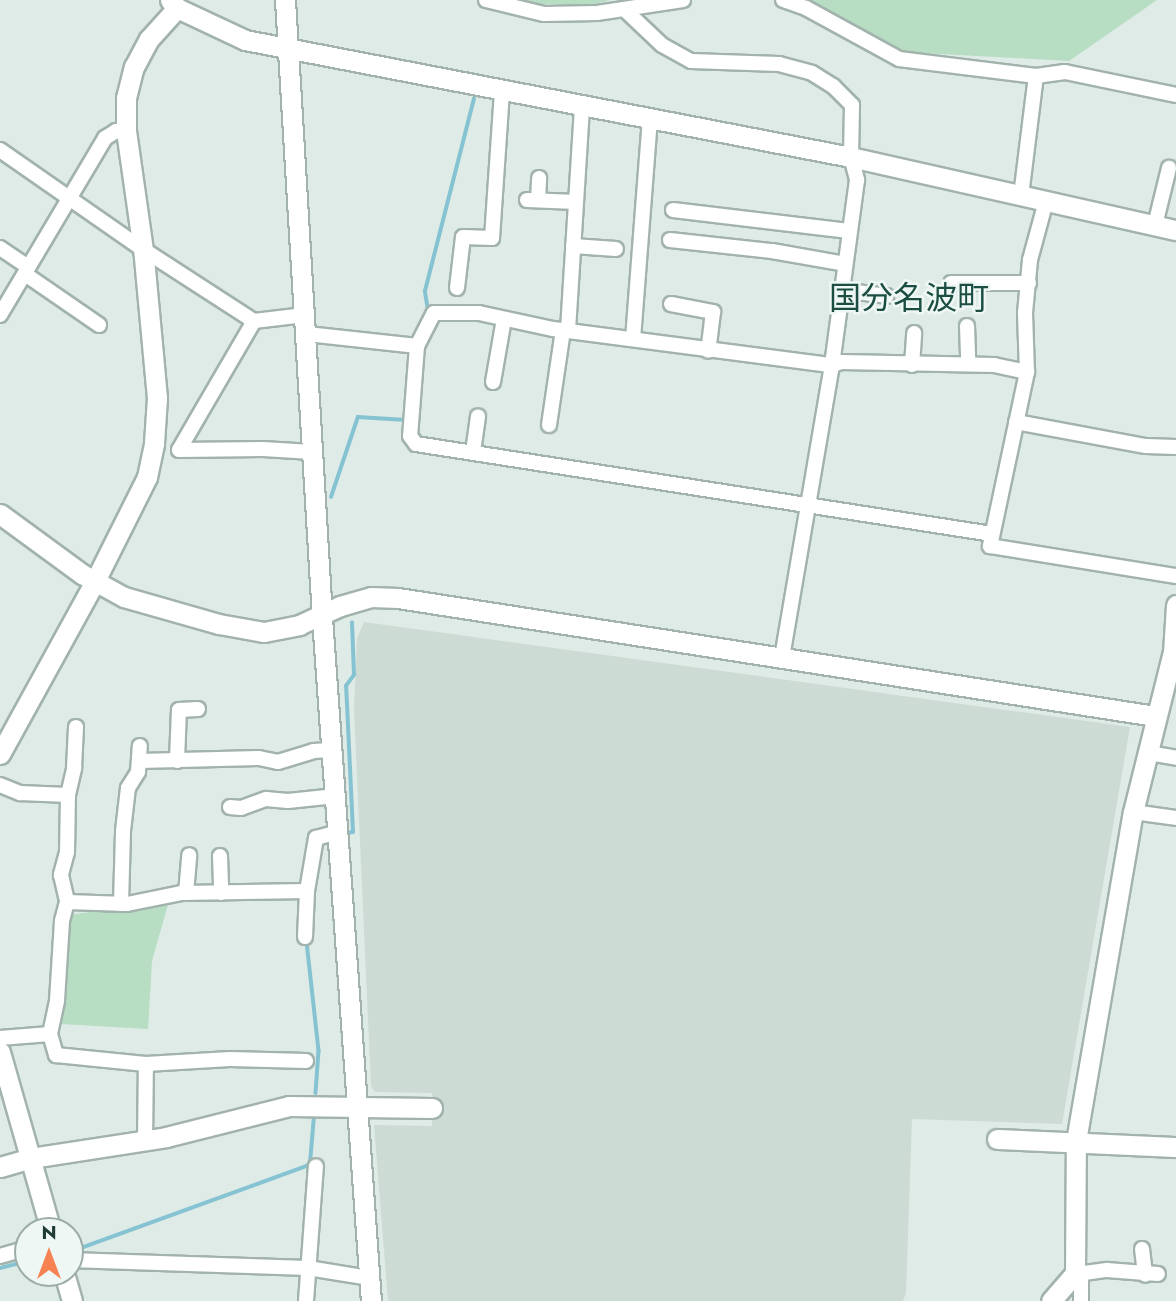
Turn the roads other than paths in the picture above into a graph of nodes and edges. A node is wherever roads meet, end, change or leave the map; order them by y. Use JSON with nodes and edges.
{"nodes":[{"id":1,"x":285,"y":0,"type":"edge"},
{"id":2,"x":486,"y":0,"type":"edge"},
{"id":3,"x":683,"y":0,"type":"edge"},
{"id":4,"x":783,"y":0,"type":"edge"},
{"id":5,"x":176,"y":3,"type":"edge"},
{"id":6,"x":624,"y":9,"type":"junction"},
{"id":7,"x":287,"y":49,"type":"junction"},
{"id":8,"x":1036,"y":76,"type":"junction"},
{"id":9,"x":502,"y":90,"type":"junction"},
{"id":10,"x":1176,"y":95,"type":"edge"},
{"id":11,"x":582,"y":106,"type":"junction"},
{"id":12,"x":650,"y":119,"type":"junction"},
{"id":13,"x":126,"y":130,"type":"junction"},
{"id":14,"x":0,"y":150,"type":"edge"},
{"id":15,"x":851,"y":156,"type":"junction"},
{"id":16,"x":1169,"y":168,"type":"dead end"},
{"id":17,"x":540,"y":178,"type":"dead end"},
{"id":18,"x":1021,"y":196,"type":"junction"},
{"id":19,"x":68,"y":199,"type":"junction"},
{"id":20,"x":1046,"y":201,"type":"junction"},
{"id":21,"x":576,"y":202,"type":"junction"},
{"id":22,"x":673,"y":209,"type":"dead end"},
{"id":23,"x":1155,"y":225,"type":"junction"},
{"id":24,"x":1176,"y":230,"type":"edge"},
{"id":25,"x":849,"y":232,"type":"junction"},
{"id":26,"x":670,"y":240,"type":"dead end"},
{"id":27,"x":573,"y":246,"type":"junction"},
{"id":28,"x":0,"y":248,"type":"edge"},
{"id":29,"x":141,"y":248,"type":"junction"},
{"id":30,"x":617,"y":249,"type":"dead end"},
{"id":31,"x":845,"y":264,"type":"junction"},
{"id":32,"x":27,"y":270,"type":"junction"},
{"id":33,"x":951,"y":284,"type":"dead end"},
{"id":34,"x":1028,"y":284,"type":"junction"},
{"id":35,"x":457,"y":288,"type":"dead end"},
{"id":36,"x":841,"y":290,"type":"junction"},
{"id":37,"x":887,"y":296,"type":"dead end"},
{"id":38,"x":671,"y":304,"type":"dead end"},
{"id":39,"x":0,"y":314,"type":"edge"},
{"id":40,"x":504,"y":318,"type":"junction"},
{"id":41,"x":254,"y":321,"type":"junction"},
{"id":42,"x":99,"y":325,"type":"dead end"},
{"id":43,"x":306,"y":325,"type":"junction"},
{"id":44,"x":967,"y":326,"type":"dead end"},
{"id":45,"x":565,"y":330,"type":"junction"},
{"id":46,"x":914,"y":332,"type":"dead end"},
{"id":47,"x":633,"y":339,"type":"junction"},
{"id":48,"x":414,"y":346,"type":"junction"},
{"id":49,"x":708,"y":351,"type":"junction"},
{"id":50,"x":968,"y":364,"type":"junction"},
{"id":51,"x":832,"y":365,"type":"junction"},
{"id":52,"x":912,"y":365,"type":"junction"},
{"id":53,"x":1027,"y":372,"type":"junction"},
{"id":54,"x":493,"y":382,"type":"dead end"},
{"id":55,"x":478,"y":416,"type":"dead end"},
{"id":56,"x":1016,"y":422,"type":"junction"},
{"id":57,"x":548,"y":425,"type":"dead end"},
{"id":58,"x":1176,"y":447,"type":"edge"},
{"id":59,"x":472,"y":452,"type":"junction"},
{"id":60,"x":312,"y":453,"type":"junction"},
{"id":61,"x":808,"y":504,"type":"junction"},
{"id":62,"x":0,"y":514,"type":"edge"},
{"id":63,"x":992,"y":534,"type":"junction"},
{"id":64,"x":1176,"y":576,"type":"edge"},
{"id":65,"x":95,"y":581,"type":"junction"},
{"id":66,"x":1176,"y":605,"type":"edge"},
{"id":67,"x":322,"y":618,"type":"junction"},
{"id":68,"x":1175,"y":652,"type":"edge"},
{"id":69,"x":782,"y":656,"type":"junction"},
{"id":70,"x":198,"y":709,"type":"dead end"},
{"id":71,"x":1155,"y":716,"type":"junction"},
{"id":72,"x":76,"y":727,"type":"dead end"},
{"id":73,"x":332,"y":750,"type":"junction"},
{"id":74,"x":1149,"y":753,"type":"junction"},
{"id":75,"x":0,"y":754,"type":"edge"},
{"id":76,"x":1176,"y":758,"type":"edge"},
{"id":77,"x":177,"y":761,"type":"junction"},
{"id":78,"x":0,"y":785,"type":"edge"},
{"id":79,"x":68,"y":795,"type":"junction"},
{"id":80,"x":336,"y":796,"type":"junction"},
{"id":81,"x":230,"y":807,"type":"dead end"},
{"id":82,"x":1133,"y":812,"type":"junction"},
{"id":83,"x":1176,"y":818,"type":"edge"},
{"id":84,"x":338,"y":832,"type":"junction"},
{"id":85,"x":189,"y":855,"type":"dead end"},
{"id":86,"x":220,"y":856,"type":"dead end"},
{"id":87,"x":307,"y":891,"type":"junction"},
{"id":88,"x":186,"y":893,"type":"junction"},
{"id":89,"x":221,"y":893,"type":"junction"},
{"id":90,"x":67,"y":902,"type":"junction"},
{"id":91,"x":121,"y":904,"type":"junction"},
{"id":92,"x":305,"y":937,"type":"dead end"},
{"id":93,"x":50,"y":1034,"type":"junction"},
{"id":94,"x":0,"y":1038,"type":"edge"},
{"id":95,"x":0,"y":1052,"type":"edge"},
{"id":96,"x":306,"y":1061,"type":"dead end"},
{"id":97,"x":145,"y":1064,"type":"junction"},
{"id":98,"x":358,"y":1106,"type":"junction"},
{"id":99,"x":432,"y":1108,"type":"dead end"},
{"id":100,"x":997,"y":1139,"type":"dead end"},
{"id":101,"x":145,"y":1141,"type":"junction"},
{"id":102,"x":1076,"y":1141,"type":"junction"},
{"id":103,"x":1176,"y":1147,"type":"edge"},
{"id":104,"x":31,"y":1158,"type":"junction"},
{"id":105,"x":316,"y":1166,"type":"dead end"},
{"id":106,"x":0,"y":1167,"type":"edge"},
{"id":107,"x":47,"y":1217,"type":"edge"},
{"id":108,"x":1142,"y":1249,"type":"dead end"},
{"id":109,"x":84,"y":1260,"type":"edge"},
{"id":110,"x":308,"y":1268,"type":"junction"},
{"id":111,"x":1076,"y":1273,"type":"junction"},
{"id":112,"x":370,"y":1278,"type":"junction"},
{"id":113,"x":306,"y":1301,"type":"edge"},
{"id":114,"x":371,"y":1301,"type":"edge"},
{"id":115,"x":1051,"y":1301,"type":"edge"},
{"id":116,"x":1081,"y":1301,"type":"edge"}],
"edges":[{"from":1,"to":7,"type":"street"},
{"from":2,"to":6,"type":"street"},
{"from":3,"to":6,"type":"street"},
{"from":4,"to":8,"type":"street"},
{"from":5,"to":7,"type":"street"},
{"from":5,"to":13,"type":"street"},
{"from":6,"to":15,"type":"street"},
{"from":7,"to":9,"type":"street"},
{"from":7,"to":43,"type":"street"},
{"from":8,"to":10,"type":"street"},
{"from":8,"to":18,"type":"street"},
{"from":9,"to":11,"type":"street"},
{"from":9,"to":35,"type":"street"},
{"from":11,"to":12,"type":"street"},
{"from":11,"to":21,"type":"street"},
{"from":12,"to":15,"type":"street"},
{"from":12,"to":47,"type":"street"},
{"from":13,"to":19,"type":"street"},
{"from":13,"to":29,"type":"street"},
{"from":14,"to":19,"type":"street"},
{"from":15,"to":18,"type":"street"},
{"from":15,"to":25,"type":"street"},
{"from":16,"to":23,"type":"street"},
{"from":17,"to":21,"type":"street"},
{"from":18,"to":20,"type":"street"},
{"from":19,"to":29,"type":"street"},
{"from":19,"to":32,"type":"street"},
{"from":20,"to":23,"type":"street"},
{"from":20,"to":34,"type":"street"},
{"from":21,"to":27,"type":"street"},
{"from":22,"to":25,"type":"street"},
{"from":23,"to":24,"type":"street"},
{"from":25,"to":31,"type":"street"},
{"from":26,"to":31,"type":"street"},
{"from":27,"to":30,"type":"street"},
{"from":27,"to":45,"type":"street"},
{"from":28,"to":32,"type":"street"},
{"from":29,"to":41,"type":"street"},
{"from":29,"to":65,"type":"street"},
{"from":31,"to":36,"type":"street"},
{"from":32,"to":39,"type":"street"},
{"from":32,"to":42,"type":"street"},
{"from":33,"to":34,"type":"street"},
{"from":34,"to":53,"type":"street"},
{"from":36,"to":37,"type":"street"},
{"from":36,"to":51,"type":"street"},
{"from":38,"to":49,"type":"street"},
{"from":40,"to":45,"type":"street"},
{"from":40,"to":48,"type":"street"},
{"from":40,"to":54,"type":"street"},
{"from":41,"to":43,"type":"street"},
{"from":41,"to":60,"type":"street"},
{"from":43,"to":48,"type":"street"},
{"from":43,"to":60,"type":"street"},
{"from":44,"to":50,"type":"street"},
{"from":45,"to":47,"type":"street"},
{"from":45,"to":57,"type":"street"},
{"from":46,"to":52,"type":"street"},
{"from":47,"to":49,"type":"street"},
{"from":48,"to":59,"type":"street"},
{"from":49,"to":51,"type":"street"},
{"from":50,"to":52,"type":"street"},
{"from":50,"to":53,"type":"street"},
{"from":51,"to":52,"type":"street"},
{"from":51,"to":61,"type":"street"},
{"from":53,"to":56,"type":"street"},
{"from":55,"to":59,"type":"street"},
{"from":56,"to":58,"type":"street"},
{"from":56,"to":63,"type":"street"},
{"from":59,"to":61,"type":"street"},
{"from":60,"to":67,"type":"street"},
{"from":61,"to":63,"type":"street"},
{"from":61,"to":69,"type":"street"},
{"from":62,"to":65,"type":"street"},
{"from":63,"to":64,"type":"street"},
{"from":65,"to":67,"type":"street"},
{"from":65,"to":75,"type":"street"},
{"from":66,"to":68,"type":"street"},
{"from":67,"to":69,"type":"street"},
{"from":67,"to":73,"type":"street"},
{"from":68,"to":71,"type":"street"},
{"from":69,"to":71,"type":"street"},
{"from":70,"to":77,"type":"street"},
{"from":71,"to":74,"type":"street"},
{"from":72,"to":79,"type":"street"},
{"from":73,"to":77,"type":"street"},
{"from":73,"to":80,"type":"street"},
{"from":74,"to":76,"type":"street"},
{"from":74,"to":82,"type":"street"},
{"from":77,"to":91,"type":"street"},
{"from":78,"to":79,"type":"street"},
{"from":79,"to":90,"type":"street"},
{"from":80,"to":81,"type":"street"},
{"from":80,"to":84,"type":"street"},
{"from":82,"to":83,"type":"street"},
{"from":82,"to":102,"type":"street"},
{"from":84,"to":87,"type":"street"},
{"from":84,"to":98,"type":"street"},
{"from":85,"to":88,"type":"street"},
{"from":86,"to":89,"type":"street"},
{"from":87,"to":89,"type":"street"},
{"from":87,"to":92,"type":"street"},
{"from":88,"to":89,"type":"street"},
{"from":88,"to":91,"type":"street"},
{"from":90,"to":91,"type":"street"},
{"from":90,"to":93,"type":"street"},
{"from":93,"to":94,"type":"street"},
{"from":93,"to":97,"type":"street"},
{"from":95,"to":104,"type":"street"},
{"from":96,"to":97,"type":"street"},
{"from":97,"to":101,"type":"street"},
{"from":98,"to":99,"type":"street"},
{"from":98,"to":101,"type":"street"},
{"from":98,"to":112,"type":"street"},
{"from":100,"to":102,"type":"street"},
{"from":101,"to":104,"type":"street"},
{"from":102,"to":103,"type":"street"},
{"from":102,"to":111,"type":"street"},
{"from":104,"to":106,"type":"street"},
{"from":104,"to":107,"type":"street"},
{"from":105,"to":110,"type":"street"},
{"from":108,"to":111,"type":"street"},
{"from":109,"to":110,"type":"street"},
{"from":110,"to":112,"type":"street"},
{"from":110,"to":113,"type":"street"},
{"from":111,"to":115,"type":"street"},
{"from":111,"to":116,"type":"street"},
{"from":112,"to":114,"type":"street"}]}
